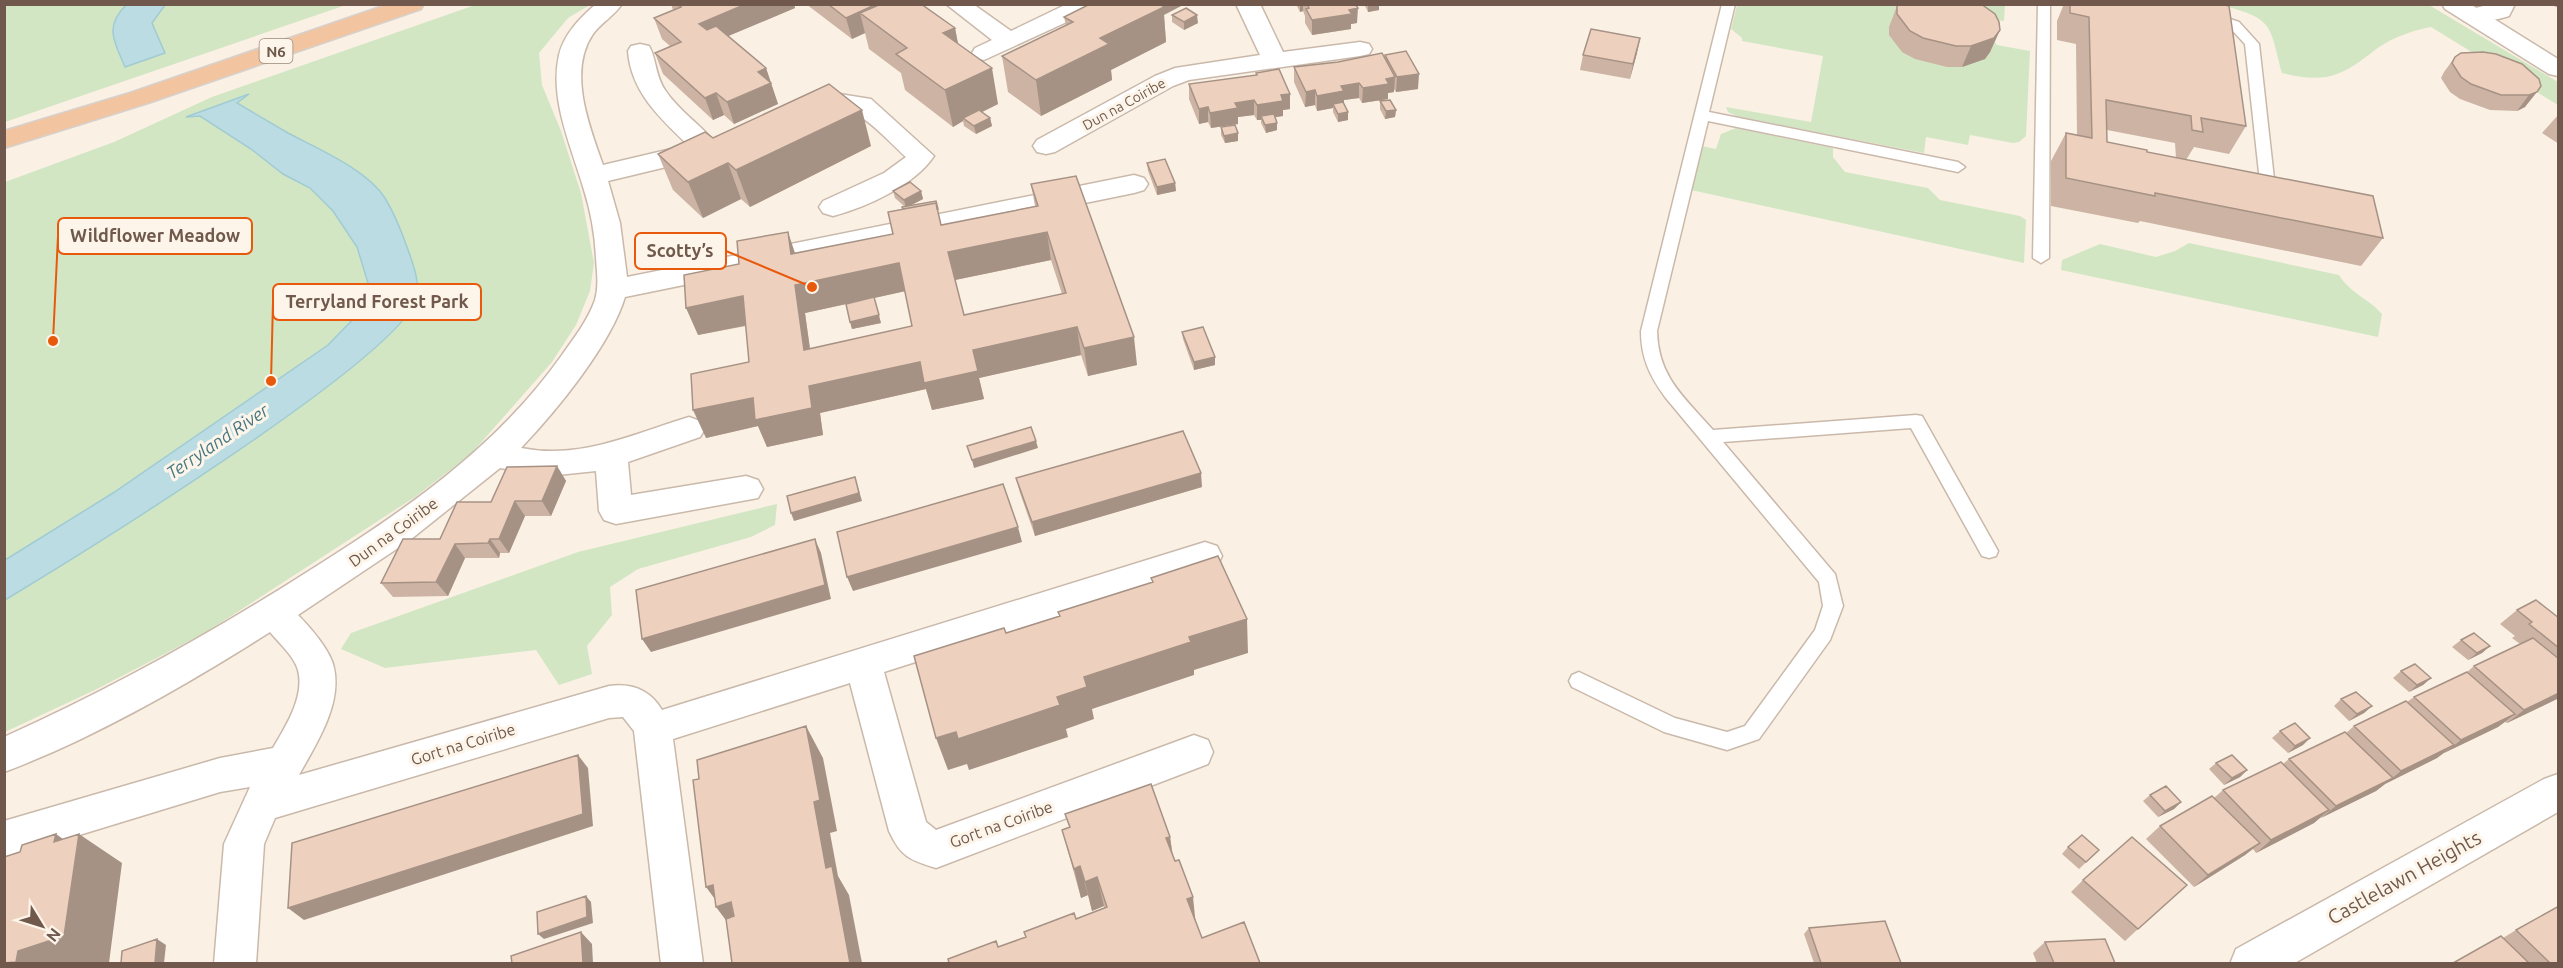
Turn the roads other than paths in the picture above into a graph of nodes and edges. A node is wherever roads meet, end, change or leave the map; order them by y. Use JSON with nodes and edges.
{"nodes":[{"id":1,"x":412,"y":4,"type":"edge"},
{"id":2,"x":611,"y":4,"type":"edge"},
{"id":3,"x":957,"y":4,"type":"edge"},
{"id":4,"x":1087,"y":4,"type":"edge"},
{"id":5,"x":1248,"y":4,"type":"edge"},
{"id":6,"x":1729,"y":4,"type":"edge"},
{"id":7,"x":2044,"y":4,"type":"edge"},
{"id":8,"x":2503,"y":4,"type":"edge"},
{"id":9,"x":2462,"y":10,"type":"edge"},
{"id":10,"x":2196,"y":14,"type":"edge"},
{"id":11,"x":1009,"y":41,"type":"junction"},
{"id":12,"x":1360,"y":49,"type":"dead end"},
{"id":13,"x":640,"y":51,"type":"dead end"},
{"id":14,"x":984,"y":52,"type":"dead end"},
{"id":15,"x":1276,"y":62,"type":"junction"},
{"id":16,"x":2559,"y":69,"type":"edge"},
{"id":17,"x":139,"y":98,"type":"junction"},
{"id":18,"x":1701,"y":115,"type":"junction"},
{"id":19,"x":787,"y":120,"type":"edge"},
{"id":20,"x":4,"y":140,"type":"edge"},
{"id":21,"x":2043,"y":143,"type":"junction"},
{"id":22,"x":1046,"y":146,"type":"dead end"},
{"id":23,"x":2059,"y":147,"type":"dead end"},
{"id":24,"x":4,"y":150,"type":"edge"},
{"id":25,"x":4,"y":157,"type":"edge"},
{"id":26,"x":1958,"y":166,"type":"dead end"},
{"id":27,"x":594,"y":176,"type":"junction"},
{"id":28,"x":1134,"y":184,"type":"dead end"},
{"id":29,"x":2245,"y":184,"type":"edge"},
{"id":30,"x":833,"y":207,"type":"dead end"},
{"id":31,"x":2041,"y":258,"type":"dead end"},
{"id":32,"x":612,"y":290,"type":"junction"},
{"id":33,"x":689,"y":429,"type":"dead end"},
{"id":34,"x":1710,"y":437,"type":"junction"},
{"id":35,"x":496,"y":455,"type":"junction"},
{"id":36,"x":611,"y":456,"type":"junction"},
{"id":37,"x":746,"y":489,"type":"dead end"},
{"id":38,"x":1989,"y":551,"type":"dead end"},
{"id":39,"x":1205,"y":556,"type":"dead end"},
{"id":40,"x":274,"y":612,"type":"junction"},
{"id":41,"x":863,"y":663,"type":"junction"},
{"id":42,"x":1579,"y":681,"type":"dead end"},
{"id":43,"x":653,"y":729,"type":"junction"},
{"id":44,"x":1194,"y":752,"type":"dead end"},
{"id":45,"x":4,"y":755,"type":"edge"},
{"id":46,"x":284,"y":763,"type":"junction"},
{"id":47,"x":2559,"y":792,"type":"edge"},
{"id":48,"x":261,"y":804,"type":"junction"},
{"id":49,"x":4,"y":840,"type":"edge"},
{"id":50,"x":235,"y":963,"type":"edge"},
{"id":51,"x":682,"y":963,"type":"edge"},
{"id":52,"x":2251,"y":963,"type":"edge"}],
"edges":[{"from":1,"to":17,"type":"highway","number":"N6"},
{"from":2,"to":27,"type":"street","name":"Dun na Coiribe"},
{"from":3,"to":11,"type":"street"},
{"from":4,"to":11,"type":"street"},
{"from":5,"to":15,"type":"street"},
{"from":6,"to":18,"type":"lane"},
{"from":7,"to":21,"type":"lane"},
{"from":8,"to":9,"type":"street"},
{"from":9,"to":16,"type":"street"},
{"from":10,"to":29,"type":"lane"},
{"from":11,"to":14,"type":"street"},
{"from":12,"to":15,"type":"street","name":"Dun na Coiribe"},
{"from":13,"to":27,"type":"street"},
{"from":15,"to":22,"type":"street","name":"Dun na Coiribe"},
{"from":17,"to":20,"type":"highway","number":"N6"},
{"from":17,"to":24,"type":"highway","number":"N6"},
{"from":17,"to":25,"type":"highway","number":"N6"},
{"from":18,"to":26,"type":"lane"},
{"from":18,"to":34,"type":"lane"},
{"from":19,"to":30,"type":"street"},
{"from":21,"to":23,"type":"lane"},
{"from":21,"to":31,"type":"lane"},
{"from":27,"to":32,"type":"street","name":"Dun na Coiribe"},
{"from":28,"to":32,"type":"street"},
{"from":32,"to":35,"type":"street","name":"Dun na Coiribe"},
{"from":33,"to":36,"type":"street"},
{"from":34,"to":38,"type":"lane"},
{"from":34,"to":42,"type":"lane"},
{"from":35,"to":36,"type":"street"},
{"from":35,"to":40,"type":"street","name":"Dun na Coiribe"},
{"from":36,"to":37,"type":"street"},
{"from":39,"to":41,"type":"street"},
{"from":40,"to":45,"type":"street","name":"Dun na Coiribe"},
{"from":40,"to":46,"type":"street"},
{"from":41,"to":43,"type":"street"},
{"from":41,"to":44,"type":"street","name":"Gort na Coiribe"},
{"from":43,"to":48,"type":"street","name":"Gort na Coiribe"},
{"from":43,"to":51,"type":"street","name":"Gort na Coiribe"},
{"from":46,"to":48,"type":"street"},
{"from":46,"to":49,"type":"street"},
{"from":47,"to":52,"type":"street","name":"Castlelawn Heights"},
{"from":48,"to":50,"type":"street"}]}
